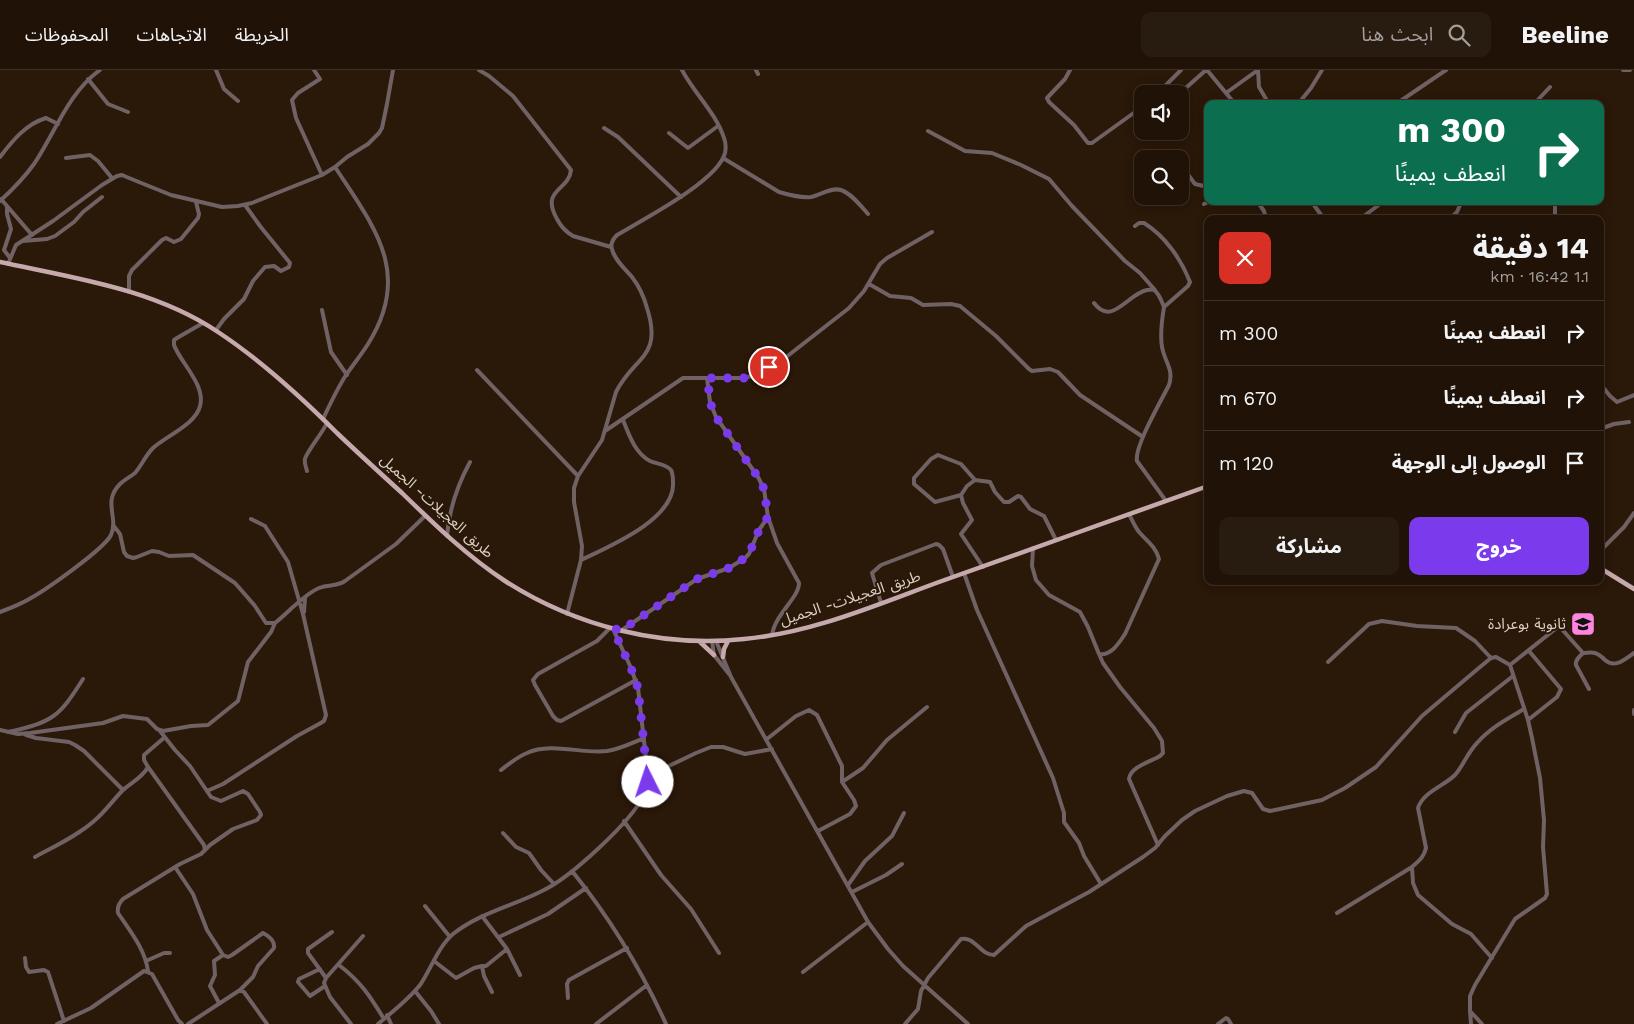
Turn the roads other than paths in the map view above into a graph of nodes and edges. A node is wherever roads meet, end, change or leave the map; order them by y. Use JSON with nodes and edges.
{"nodes":[{"id":1,"x":100,"y":70,"type":"edge"},
{"id":2,"x":216,"y":70,"type":"edge"},
{"id":3,"x":314,"y":70,"type":"edge"},
{"id":4,"x":393,"y":70,"type":"edge"},
{"id":5,"x":479,"y":70,"type":"edge"},
{"id":6,"x":682,"y":70,"type":"edge"},
{"id":7,"x":1070,"y":70,"type":"edge"},
{"id":8,"x":1181,"y":70,"type":"edge"},
{"id":9,"x":1206,"y":70,"type":"edge"},
{"id":10,"x":1258,"y":70,"type":"edge"},
{"id":11,"x":1322,"y":70,"type":"edge"},
{"id":12,"x":1446,"y":70,"type":"edge"},
{"id":13,"x":1623,"y":70,"type":"edge"},
{"id":14,"x":1630,"y":70,"type":"edge"},
{"id":15,"x":88,"y":79,"type":"junction"},
{"id":16,"x":1166,"y":85,"type":"edge"},
{"id":17,"x":1189,"y":85,"type":"edge"},
{"id":18,"x":1550,"y":87,"type":"dead end"},
{"id":19,"x":1226,"y":93,"type":"junction"},
{"id":20,"x":1232,"y":100,"type":"edge"},
{"id":21,"x":1267,"y":100,"type":"edge"},
{"id":22,"x":1301,"y":100,"type":"edge"},
{"id":23,"x":1402,"y":100,"type":"edge"},
{"id":24,"x":1538,"y":100,"type":"edge"},
{"id":25,"x":238,"y":101,"type":"dead end"},
{"id":26,"x":128,"y":112,"type":"dead end"},
{"id":27,"x":1134,"y":112,"type":"edge"},
{"id":28,"x":58,"y":124,"type":"junction"},
{"id":29,"x":718,"y":126,"type":"junction"},
{"id":30,"x":604,"y":128,"type":"dead end"},
{"id":31,"x":928,"y":131,"type":"dead end"},
{"id":32,"x":670,"y":133,"type":"dead end"},
{"id":33,"x":1,"y":154,"type":"edge"},
{"id":34,"x":66,"y":158,"type":"dead end"},
{"id":35,"x":723,"y":158,"type":"junction"},
{"id":36,"x":335,"y":167,"type":"junction"},
{"id":37,"x":322,"y":175,"type":"junction"},
{"id":38,"x":1189,"y":176,"type":"edge"},
{"id":39,"x":112,"y":178,"type":"junction"},
{"id":40,"x":1204,"y":185,"type":"edge"},
{"id":41,"x":102,"y":197,"type":"dead end"},
{"id":42,"x":681,"y":197,"type":"junction"},
{"id":43,"x":0,"y":200,"type":"edge"},
{"id":44,"x":196,"y":202,"type":"junction"},
{"id":45,"x":246,"y":205,"type":"junction"},
{"id":46,"x":1379,"y":205,"type":"edge"},
{"id":47,"x":1460,"y":205,"type":"dead end"},
{"id":48,"x":75,"y":206,"type":"junction"},
{"id":49,"x":7,"y":207,"type":"junction"},
{"id":50,"x":82,"y":212,"type":"junction"},
{"id":51,"x":868,"y":214,"type":"dead end"},
{"id":52,"x":1365,"y":215,"type":"edge"},
{"id":53,"x":1455,"y":215,"type":"edge"},
{"id":54,"x":1135,"y":226,"type":"dead end"},
{"id":55,"x":932,"y":232,"type":"dead end"},
{"id":56,"x":32,"y":235,"type":"junction"},
{"id":57,"x":21,"y":241,"type":"junction"},
{"id":58,"x":611,"y":247,"type":"junction"},
{"id":59,"x":10,"y":258,"type":"junction"},
{"id":60,"x":0,"y":262,"type":"edge"},
{"id":61,"x":8,"y":264,"type":"junction"},
{"id":62,"x":869,"y":284,"type":"junction"},
{"id":63,"x":1155,"y":290,"type":"junction"},
{"id":64,"x":129,"y":292,"type":"junction"},
{"id":65,"x":1094,"y":303,"type":"dead end"},
{"id":66,"x":1164,"y":307,"type":"junction"},
{"id":67,"x":322,"y":310,"type":"dead end"},
{"id":68,"x":204,"y":323,"type":"junction"},
{"id":69,"x":216,"y":330,"type":"junction"},
{"id":70,"x":477,"y":370,"type":"dead end"},
{"id":71,"x":346,"y":375,"type":"junction"},
{"id":72,"x":707,"y":378,"type":"junction"},
{"id":73,"x":1604,"y":388,"type":"edge"},
{"id":74,"x":1634,"y":395,"type":"edge"},
{"id":75,"x":323,"y":419,"type":"junction"},
{"id":76,"x":623,"y":420,"type":"junction"},
{"id":77,"x":1629,"y":422,"type":"dead end"},
{"id":78,"x":327,"y":423,"type":"junction"},
{"id":79,"x":1604,"y":428,"type":"edge"},
{"id":80,"x":606,"y":431,"type":"junction"},
{"id":81,"x":1143,"y":437,"type":"junction"},
{"id":82,"x":470,"y":462,"type":"dead end"},
{"id":83,"x":307,"y":472,"type":"dead end"},
{"id":84,"x":578,"y":476,"type":"junction"},
{"id":85,"x":975,"y":480,"type":"junction"},
{"id":86,"x":1204,"y":489,"type":"edge"},
{"id":87,"x":961,"y":494,"type":"junction"},
{"id":88,"x":1166,"y":501,"type":"junction"},
{"id":89,"x":1634,"y":513,"type":"edge"},
{"id":90,"x":1129,"y":514,"type":"junction"},
{"id":91,"x":425,"y":516,"type":"junction"},
{"id":92,"x":768,"y":517,"type":"junction"},
{"id":93,"x":251,"y":519,"type":"dead end"},
{"id":94,"x":113,"y":525,"type":"junction"},
{"id":95,"x":447,"y":536,"type":"junction"},
{"id":96,"x":1056,"y":540,"type":"junction"},
{"id":97,"x":1604,"y":547,"type":"edge"},
{"id":98,"x":1033,"y":548,"type":"junction"},
{"id":99,"x":581,"y":560,"type":"junction"},
{"id":100,"x":983,"y":566,"type":"junction"},
{"id":101,"x":1604,"y":570,"type":"edge"},
{"id":102,"x":964,"y":574,"type":"junction"},
{"id":103,"x":953,"y":577,"type":"junction"},
{"id":104,"x":1634,"y":589,"type":"edge"},
{"id":105,"x":305,"y":598,"type":"junction"},
{"id":106,"x":300,"y":603,"type":"junction"},
{"id":107,"x":880,"y":603,"type":"junction"},
{"id":108,"x":0,"y":612,"type":"edge"},
{"id":109,"x":303,"y":614,"type":"junction"},
{"id":110,"x":567,"y":614,"type":"junction"},
{"id":111,"x":266,"y":622,"type":"junction"},
{"id":112,"x":275,"y":623,"type":"junction"},
{"id":113,"x":611,"y":628,"type":"junction"},
{"id":114,"x":622,"y":630,"type":"junction"},
{"id":115,"x":271,"y":632,"type":"junction"},
{"id":116,"x":772,"y":636,"type":"junction"},
{"id":117,"x":699,"y":641,"type":"junction"},
{"id":118,"x":714,"y":641,"type":"junction"},
{"id":119,"x":728,"y":641,"type":"junction"},
{"id":120,"x":1529,"y":651,"type":"junction"},
{"id":121,"x":1583,"y":653,"type":"junction"},
{"id":122,"x":1634,"y":653,"type":"edge"},
{"id":123,"x":1099,"y":654,"type":"junction"},
{"id":124,"x":714,"y":655,"type":"junction"},
{"id":125,"x":723,"y":657,"type":"junction"},
{"id":126,"x":1491,"y":658,"type":"junction"},
{"id":127,"x":1328,"y":662,"type":"dead end"},
{"id":128,"x":1510,"y":665,"type":"junction"},
{"id":129,"x":1513,"y":676,"type":"junction"},
{"id":130,"x":731,"y":677,"type":"junction"},
{"id":131,"x":84,"y":679,"type":"dead end"},
{"id":132,"x":636,"y":680,"type":"junction"},
{"id":133,"x":1589,"y":689,"type":"dead end"},
{"id":134,"x":927,"y":707,"type":"dead end"},
{"id":135,"x":1524,"y":708,"type":"junction"},
{"id":136,"x":1634,"y":710,"type":"edge"},
{"id":137,"x":1634,"y":714,"type":"edge"},
{"id":138,"x":1528,"y":720,"type":"junction"},
{"id":139,"x":0,"y":730,"type":"edge"},
{"id":140,"x":160,"y":731,"type":"junction"},
{"id":141,"x":6,"y":732,"type":"junction"},
{"id":142,"x":1455,"y":732,"type":"dead end"},
{"id":143,"x":24,"y":734,"type":"junction"},
{"id":144,"x":165,"y":737,"type":"junction"},
{"id":145,"x":644,"y":738,"type":"junction"},
{"id":146,"x":767,"y":739,"type":"junction"},
{"id":147,"x":772,"y":749,"type":"junction"},
{"id":148,"x":148,"y":767,"type":"junction"},
{"id":149,"x":501,"y":770,"type":"dead end"},
{"id":150,"x":648,"y":776,"type":"junction"},
{"id":151,"x":842,"y":782,"type":"junction"},
{"id":152,"x":123,"y":790,"type":"junction"},
{"id":153,"x":207,"y":791,"type":"junction"},
{"id":154,"x":904,"y":813,"type":"dead end"},
{"id":155,"x":624,"y":821,"type":"junction"},
{"id":156,"x":818,"y":831,"type":"junction"},
{"id":157,"x":503,"y":833,"type":"dead end"},
{"id":158,"x":1158,"y":845,"type":"junction"},
{"id":159,"x":204,"y":847,"type":"junction"},
{"id":160,"x":35,"y":858,"type":"dead end"},
{"id":161,"x":902,"y":864,"type":"dead end"},
{"id":162,"x":175,"y":867,"type":"junction"},
{"id":163,"x":1412,"y":867,"type":"junction"},
{"id":164,"x":572,"y":871,"type":"junction"},
{"id":165,"x":554,"y":884,"type":"junction"},
{"id":166,"x":1101,"y":884,"type":"junction"},
{"id":167,"x":848,"y":885,"type":"junction"},
{"id":168,"x":586,"y":888,"type":"junction"},
{"id":169,"x":852,"y":892,"type":"junction"},
{"id":170,"x":425,"y":906,"type":"dead end"},
{"id":171,"x":1338,"y":913,"type":"dead end"},
{"id":172,"x":482,"y":916,"type":"junction"},
{"id":173,"x":868,"y":922,"type":"junction"},
{"id":174,"x":332,"y":932,"type":"dead end"},
{"id":175,"x":363,"y":936,"type":"dead end"},
{"id":176,"x":450,"y":937,"type":"junction"},
{"id":177,"x":499,"y":937,"type":"junction"},
{"id":178,"x":627,"y":948,"type":"junction"},
{"id":179,"x":507,"y":949,"type":"junction"},
{"id":180,"x":719,"y":953,"type":"dead end"},
{"id":181,"x":170,"y":954,"type":"dead end"},
{"id":182,"x":223,"y":955,"type":"junction"},
{"id":183,"x":24,"y":958,"type":"dead end"},
{"id":184,"x":1492,"y":958,"type":"junction"},
{"id":185,"x":146,"y":961,"type":"junction"},
{"id":186,"x":434,"y":961,"type":"junction"},
{"id":187,"x":339,"y":965,"type":"junction"},
{"id":188,"x":482,"y":966,"type":"junction"},
{"id":189,"x":320,"y":969,"type":"junction"},
{"id":190,"x":148,"y":971,"type":"junction"},
{"id":191,"x":803,"y":972,"type":"dead end"},
{"id":192,"x":520,"y":975,"type":"dead end"},
{"id":193,"x":326,"y":978,"type":"junction"},
{"id":194,"x":647,"y":985,"type":"junction"},
{"id":195,"x":325,"y":986,"type":"junction"},
{"id":196,"x":924,"y":986,"type":"junction"},
{"id":197,"x":240,"y":990,"type":"junction"},
{"id":198,"x":415,"y":991,"type":"junction"},
{"id":199,"x":492,"y":992,"type":"dead end"},
{"id":200,"x":568,"y":998,"type":"dead end"},
{"id":201,"x":219,"y":1003,"type":"junction"},
{"id":202,"x":1470,"y":1012,"type":"junction"},
{"id":203,"x":386,"y":1017,"type":"junction"},
{"id":204,"x":64,"y":1021,"type":"junction"},
{"id":205,"x":57,"y":1024,"type":"edge"},
{"id":206,"x":182,"y":1024,"type":"edge"},
{"id":207,"x":188,"y":1024,"type":"edge"},
{"id":208,"x":266,"y":1024,"type":"edge"},
{"id":209,"x":351,"y":1024,"type":"edge"},
{"id":210,"x":378,"y":1024,"type":"edge"},
{"id":211,"x":391,"y":1024,"type":"edge"},
{"id":212,"x":438,"y":1024,"type":"edge"},
{"id":213,"x":596,"y":1024,"type":"edge"},
{"id":214,"x":666,"y":1024,"type":"edge"},
{"id":215,"x":905,"y":1024,"type":"edge"},
{"id":216,"x":968,"y":1024,"type":"edge"},
{"id":217,"x":1218,"y":1024,"type":"edge"},
{"id":218,"x":1231,"y":1024,"type":"edge"},
{"id":219,"x":1471,"y":1024,"type":"edge"},
{"id":220,"x":1482,"y":1024,"type":"edge"}],
"edges":[{"from":1,"to":15,"type":"street"},
{"from":2,"to":25,"type":"street"},
{"from":3,"to":37,"type":"street"},
{"from":4,"to":36,"type":"street"},
{"from":5,"to":58,"type":"street"},
{"from":6,"to":29,"type":"street"},
{"from":7,"to":27,"type":"street"},
{"from":8,"to":16,"type":"street"},
{"from":9,"to":17,"type":"street"},
{"from":9,"to":19,"type":"street"},
{"from":10,"to":19,"type":"street"},
{"from":10,"to":21,"type":"street"},
{"from":11,"to":22,"type":"street"},
{"from":12,"to":23,"type":"street"},
{"from":13,"to":14,"type":"street"},
{"from":15,"to":26,"type":"street"},
{"from":15,"to":28,"type":"street"},
{"from":18,"to":24,"type":"street"},
{"from":19,"to":20,"type":"street"},
{"from":28,"to":33,"type":"street"},
{"from":28,"to":43,"type":"street"},
{"from":29,"to":32,"type":"street"},
{"from":29,"to":35,"type":"street"},
{"from":30,"to":42,"type":"street"},
{"from":31,"to":63,"type":"street"},
{"from":34,"to":39,"type":"street"},
{"from":35,"to":42,"type":"street"},
{"from":35,"to":51,"type":"street"},
{"from":36,"to":37,"type":"street"},
{"from":36,"to":71,"type":"street"},
{"from":37,"to":45,"type":"street"},
{"from":38,"to":40,"type":"street"},
{"from":39,"to":44,"type":"street"},
{"from":39,"to":48,"type":"street"},
{"from":41,"to":50,"type":"street"},
{"from":42,"to":58,"type":"street"},
{"from":43,"to":49,"type":"street"},
{"from":44,"to":45,"type":"street"},
{"from":44,"to":64,"type":"street"},
{"from":45,"to":69,"type":"street"},
{"from":46,"to":52,"type":"street"},
{"from":47,"to":53,"type":"street"},
{"from":48,"to":50,"type":"street"},
{"from":48,"to":56,"type":"street"},
{"from":49,"to":56,"type":"street"},
{"from":49,"to":59,"type":"street"},
{"from":50,"to":57,"type":"street"},
{"from":54,"to":66,"type":"street"},
{"from":55,"to":62,"type":"street"},
{"from":56,"to":57,"type":"street"},
{"from":57,"to":59,"type":"street"},
{"from":58,"to":80,"type":"street"},
{"from":59,"to":61,"type":"street"},
{"from":60,"to":61,"type":"main road","name":"طريق العجيلات- الجميل"},
{"from":61,"to":64,"type":"main road","name":"طريق العجيلات- الجميل"},
{"from":62,"to":72,"type":"street"},
{"from":62,"to":81,"type":"street"},
{"from":63,"to":65,"type":"street"},
{"from":63,"to":66,"type":"street"},
{"from":64,"to":68,"type":"main road","name":"طريق العجيلات- الجميل"},
{"from":66,"to":81,"type":"street"},
{"from":67,"to":71,"type":"street"},
{"from":68,"to":69,"type":"main road","name":"طريق العجيلات- الجميل"},
{"from":68,"to":94,"type":"street"},
{"from":69,"to":75,"type":"main road","name":"طريق العجيلات- الجميل"},
{"from":70,"to":84,"type":"street"},
{"from":71,"to":75,"type":"street"},
{"from":72,"to":76,"type":"street"},
{"from":72,"to":92,"type":"street"},
{"from":73,"to":74,"type":"street"},
{"from":75,"to":78,"type":"main road","name":"طريق العجيلات- الجميل"},
{"from":76,"to":80,"type":"street"},
{"from":76,"to":99,"type":"street"},
{"from":77,"to":79,"type":"street"},
{"from":78,"to":83,"type":"street"},
{"from":78,"to":91,"type":"main road","name":"طريق العجيلات- الجميل"},
{"from":80,"to":84,"type":"street"},
{"from":81,"to":88,"type":"street"},
{"from":82,"to":95,"type":"street"},
{"from":84,"to":99,"type":"street"},
{"from":85,"to":87,"type":"street"},
{"from":85,"to":87,"type":"street"},
{"from":85,"to":96,"type":"street"},
{"from":86,"to":88,"type":"main road","name":"طريق العجيلات- الجميل"},
{"from":87,"to":100,"type":"street"},
{"from":88,"to":90,"type":"main road","name":"طريق العجيلات- الجميل"},
{"from":89,"to":97,"type":"street"},
{"from":90,"to":96,"type":"main road","name":"طريق العجيلات- الجميل"},
{"from":90,"to":123,"type":"street"},
{"from":91,"to":95,"type":"main road","name":"طريق العجيلات- الجميل"},
{"from":91,"to":105,"type":"street"},
{"from":92,"to":114,"type":"street"},
{"from":92,"to":116,"type":"street"},
{"from":93,"to":106,"type":"street"},
{"from":94,"to":108,"type":"street"},
{"from":94,"to":111,"type":"street"},
{"from":95,"to":110,"type":"main road","name":"طريق العجيلات- الجميل"},
{"from":96,"to":98,"type":"main road","name":"طريق العجيلات- الجميل"},
{"from":98,"to":100,"type":"main road","name":"طريق العجيلات- الجميل"},
{"from":98,"to":123,"type":"street"},
{"from":99,"to":110,"type":"street"},
{"from":100,"to":102,"type":"main road","name":"طريق العجيلات- الجميل"},
{"from":101,"to":104,"type":"main road"},
{"from":102,"to":103,"type":"main road","name":"طريق العجيلات- الجميل"},
{"from":102,"to":166,"type":"street"},
{"from":103,"to":107,"type":"main road","name":"طريق العجيلات- الجميل"},
{"from":103,"to":107,"type":"street"},
{"from":105,"to":106,"type":"street"},
{"from":105,"to":109,"type":"street"},
{"from":106,"to":109,"type":"street"},
{"from":106,"to":112,"type":"street"},
{"from":107,"to":116,"type":"main road","name":"طريق العجيلات- الجميل"},
{"from":109,"to":153,"type":"street"},
{"from":110,"to":113,"type":"main road","name":"طريق العجيلات- الجميل"},
{"from":111,"to":112,"type":"street"},
{"from":111,"to":115,"type":"street"},
{"from":112,"to":115,"type":"street"},
{"from":113,"to":114,"type":"main road","name":"طريق العجيلات- الجميل"},
{"from":113,"to":132,"type":"street"},
{"from":113,"to":132,"type":"street"},
{"from":114,"to":117,"type":"main road","name":"طريق العجيلات- الجميل"},
{"from":115,"to":140,"type":"street"},
{"from":116,"to":119,"type":"main road","name":"طريق العجيلات- الجميل"},
{"from":117,"to":118,"type":"main road","name":"طريق العجيلات- الجميل"},
{"from":117,"to":124,"type":"main road"},
{"from":118,"to":119,"type":"main road","name":"طريق العجيلات- الجميل"},
{"from":118,"to":124,"type":"street"},
{"from":118,"to":125,"type":"street"},
{"from":119,"to":125,"type":"main road"},
{"from":120,"to":121,"type":"street"},
{"from":120,"to":128,"type":"street"},
{"from":120,"to":138,"type":"street"},
{"from":121,"to":122,"type":"street"},
{"from":121,"to":133,"type":"street"},
{"from":123,"to":158,"type":"street"},
{"from":124,"to":130,"type":"street"},
{"from":125,"to":130,"type":"street"},
{"from":126,"to":127,"type":"street"},
{"from":126,"to":128,"type":"street"},
{"from":126,"to":158,"type":"street"},
{"from":128,"to":129,"type":"street"},
{"from":129,"to":135,"type":"street"},
{"from":129,"to":142,"type":"street"},
{"from":130,"to":146,"type":"street"},
{"from":131,"to":141,"type":"street"},
{"from":132,"to":145,"type":"street"},
{"from":134,"to":151,"type":"street"},
{"from":135,"to":138,"type":"street"},
{"from":135,"to":163,"type":"street"},
{"from":136,"to":137,"type":"street"},
{"from":138,"to":184,"type":"street"},
{"from":139,"to":141,"type":"street"},
{"from":140,"to":143,"type":"street"},
{"from":140,"to":144,"type":"street"},
{"from":141,"to":143,"type":"street"},
{"from":143,"to":152,"type":"street"},
{"from":144,"to":148,"type":"street"},
{"from":144,"to":153,"type":"street"},
{"from":145,"to":149,"type":"street"},
{"from":145,"to":150,"type":"street"},
{"from":146,"to":147,"type":"street"},
{"from":146,"to":151,"type":"street"},
{"from":147,"to":150,"type":"street"},
{"from":147,"to":156,"type":"street"},
{"from":148,"to":152,"type":"street"},
{"from":148,"to":159,"type":"street"},
{"from":150,"to":155,"type":"street"},
{"from":151,"to":156,"type":"street"},
{"from":152,"to":160,"type":"street"},
{"from":153,"to":159,"type":"street"},
{"from":154,"to":167,"type":"street"},
{"from":155,"to":164,"type":"street"},
{"from":155,"to":180,"type":"street"},
{"from":156,"to":167,"type":"street"},
{"from":157,"to":165,"type":"street"},
{"from":158,"to":166,"type":"street"},
{"from":159,"to":162,"type":"street"},
{"from":161,"to":169,"type":"street"},
{"from":162,"to":182,"type":"street"},
{"from":162,"to":185,"type":"street"},
{"from":163,"to":171,"type":"street"},
{"from":163,"to":184,"type":"street"},
{"from":164,"to":165,"type":"street"},
{"from":164,"to":168,"type":"street"},
{"from":165,"to":172,"type":"street"},
{"from":166,"to":196,"type":"street"},
{"from":167,"to":169,"type":"street"},
{"from":168,"to":177,"type":"street"},
{"from":168,"to":178,"type":"street"},
{"from":169,"to":173,"type":"street"},
{"from":170,"to":176,"type":"street"},
{"from":172,"to":176,"type":"street"},
{"from":172,"to":177,"type":"street"},
{"from":173,"to":191,"type":"street"},
{"from":173,"to":196,"type":"street"},
{"from":174,"to":189,"type":"street"},
{"from":175,"to":187,"type":"street"},
{"from":176,"to":186,"type":"street"},
{"from":177,"to":179,"type":"street"},
{"from":178,"to":194,"type":"street"},
{"from":178,"to":200,"type":"street"},
{"from":179,"to":188,"type":"street"},
{"from":179,"to":192,"type":"street"},
{"from":181,"to":185,"type":"street"},
{"from":182,"to":197,"type":"street"},
{"from":182,"to":201,"type":"street"},
{"from":183,"to":204,"type":"street"},
{"from":184,"to":202,"type":"street"},
{"from":185,"to":190,"type":"street"},
{"from":186,"to":188,"type":"street"},
{"from":186,"to":198,"type":"street"},
{"from":187,"to":193,"type":"street"},
{"from":187,"to":203,"type":"street"},
{"from":188,"to":199,"type":"street"},
{"from":189,"to":193,"type":"street"},
{"from":189,"to":195,"type":"street"},
{"from":190,"to":204,"type":"street"},
{"from":190,"to":206,"type":"street"},
{"from":193,"to":195,"type":"street"},
{"from":194,"to":213,"type":"street"},
{"from":194,"to":214,"type":"street"},
{"from":195,"to":209,"type":"street"},
{"from":196,"to":215,"type":"street"},
{"from":196,"to":216,"type":"street"},
{"from":197,"to":201,"type":"street"},
{"from":197,"to":208,"type":"street"},
{"from":198,"to":203,"type":"street"},
{"from":198,"to":212,"type":"street"},
{"from":201,"to":207,"type":"street"},
{"from":202,"to":219,"type":"street"},
{"from":202,"to":220,"type":"street"},
{"from":203,"to":210,"type":"street"},
{"from":203,"to":211,"type":"street"},
{"from":204,"to":205,"type":"street"},
{"from":217,"to":218,"type":"street"}]}
